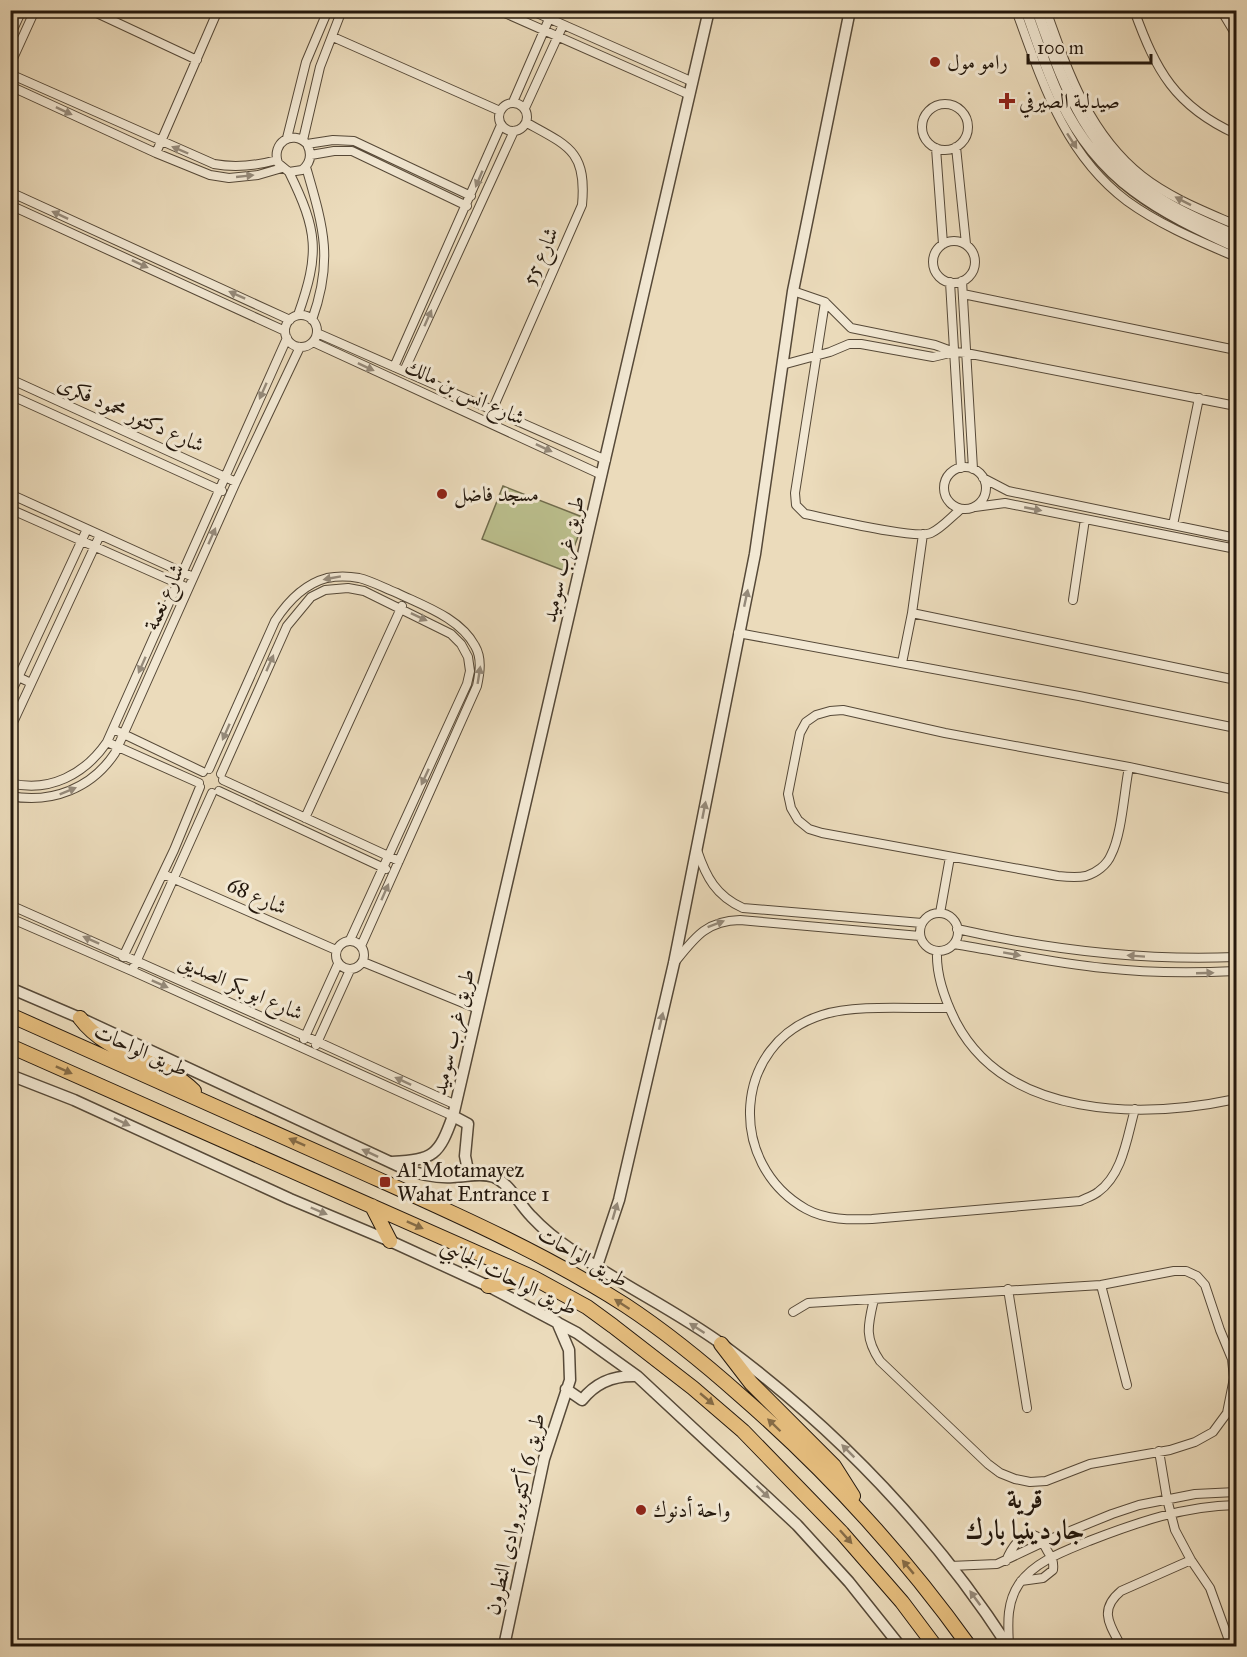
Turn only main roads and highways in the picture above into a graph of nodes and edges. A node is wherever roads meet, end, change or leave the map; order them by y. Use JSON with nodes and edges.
{"nodes":[{"id":1,"x":10,"y":1016,"type":"edge"},
{"id":2,"x":80,"y":1018,"type":"road end"},
{"id":3,"x":10,"y":1046,"type":"edge"},
{"id":4,"x":201,"y":1099,"type":"junction"},
{"id":5,"x":372,"y":1206,"type":"junction"},
{"id":6,"x":390,"y":1241,"type":"road end"},
{"id":7,"x":534,"y":1278,"type":"junction"},
{"id":8,"x":488,"y":1286,"type":"road end"},
{"id":9,"x":721,"y":1344,"type":"road end"},
{"id":10,"x":858,"y":1509,"type":"junction"},
{"id":11,"x":935,"y":1647,"type":"edge"},
{"id":12,"x":969,"y":1647,"type":"edge"}],
"edges":[{"from":1,"to":4,"type":"highway","name":"طريق الواحات"},
{"from":2,"to":4,"type":"highway"},
{"from":3,"to":5,"type":"highway","name":"طريق الواحات","one_way":true},
{"from":10,"to":4,"type":"highway","name":"طريق الواحات","one_way":true},
{"from":5,"to":6,"type":"highway"},
{"from":5,"to":7,"type":"highway","name":"طريق الواحات","one_way":true},
{"from":7,"to":8,"type":"highway"},
{"from":7,"to":11,"type":"highway","name":"طريق الواحات","one_way":true},
{"from":9,"to":10,"type":"highway"},
{"from":12,"to":10,"type":"highway","name":"طريق الواحات","one_way":true}]}
